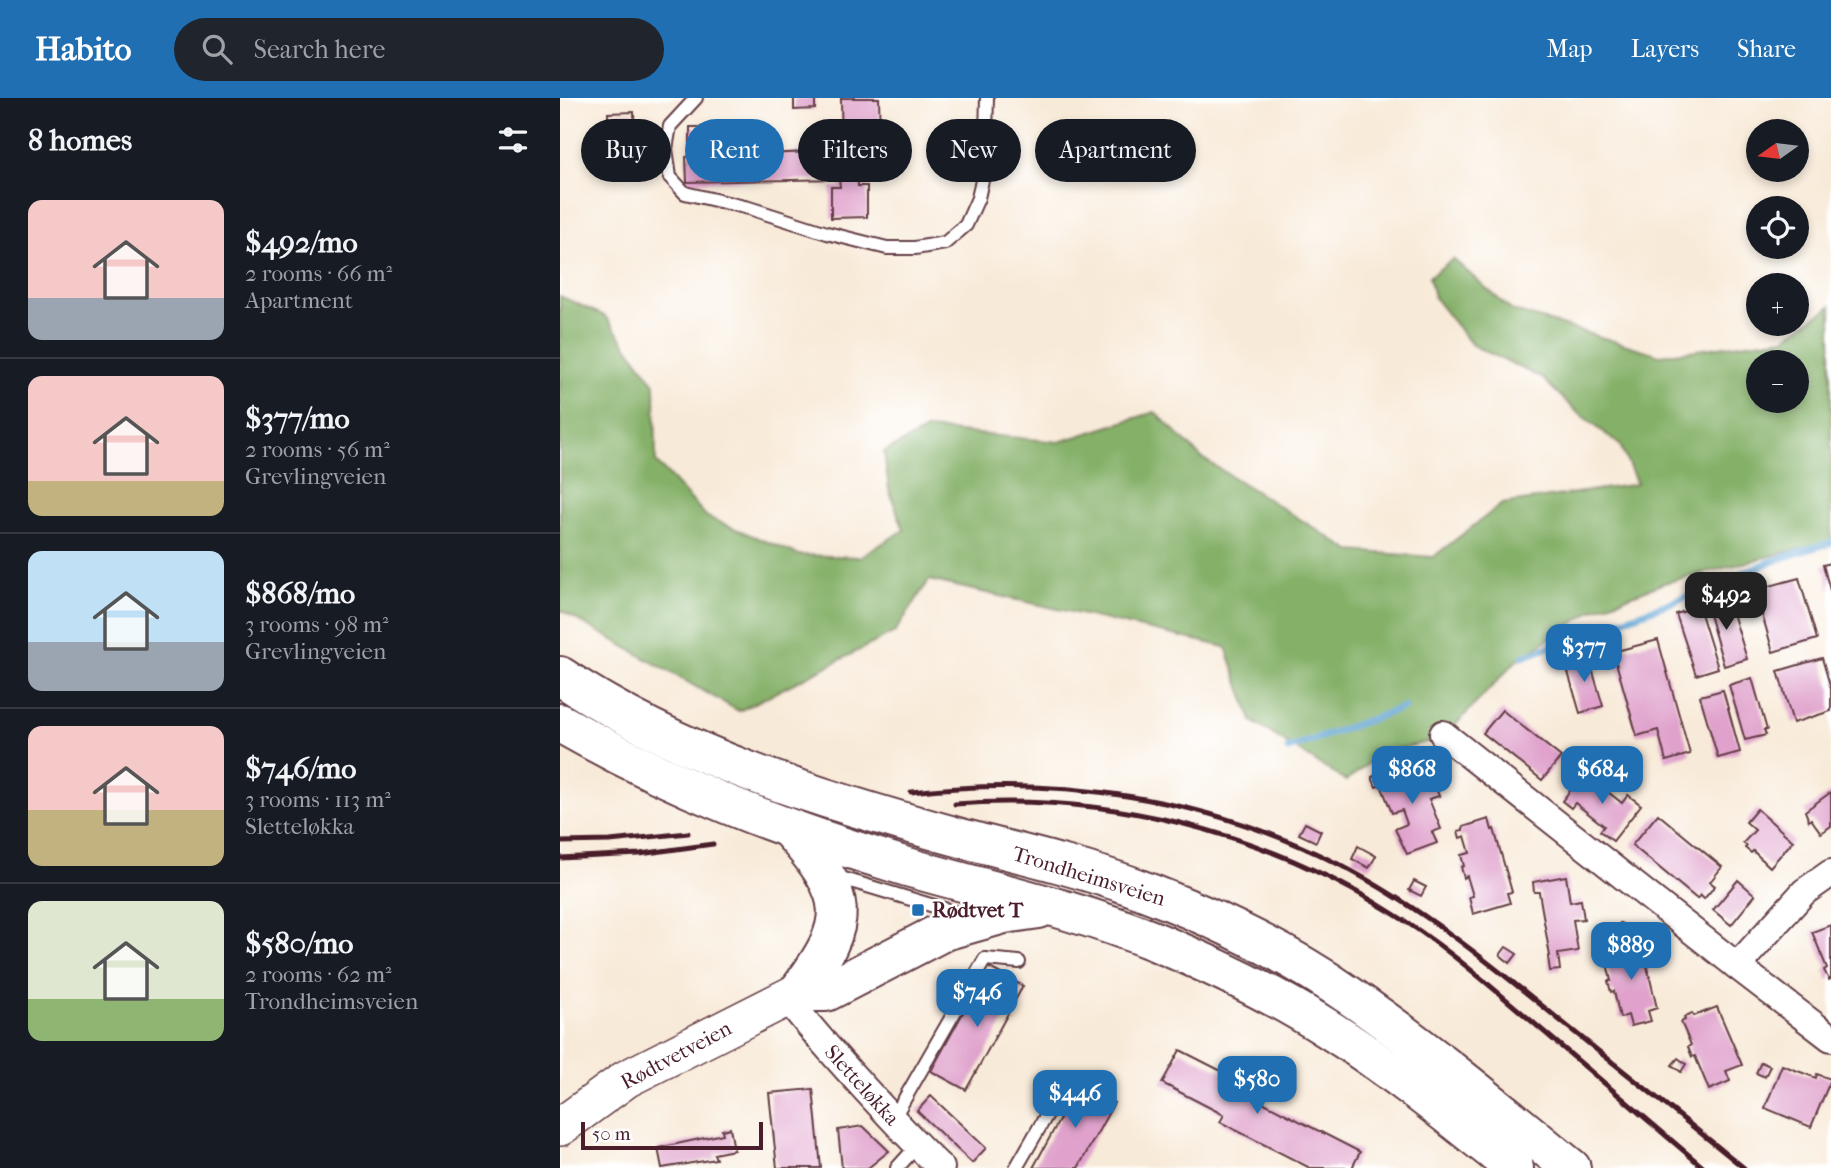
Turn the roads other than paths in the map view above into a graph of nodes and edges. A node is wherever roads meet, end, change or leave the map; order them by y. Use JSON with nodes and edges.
{"nodes":[{"id":1,"x":696,"y":98,"type":"edge"},
{"id":2,"x":987,"y":98,"type":"edge"},
{"id":3,"x":560,"y":676,"type":"edge"},
{"id":4,"x":560,"y":723,"type":"edge"},
{"id":5,"x":1443,"y":734,"type":"dead end"},
{"id":6,"x":790,"y":830,"type":"junction"},
{"id":7,"x":824,"y":872,"type":"junction"},
{"id":8,"x":1831,"y":873,"type":"edge"},
{"id":9,"x":1058,"y":908,"type":"junction"},
{"id":10,"x":979,"y":920,"type":"junction"},
{"id":11,"x":1019,"y":962,"type":"dead end"},
{"id":12,"x":1737,"y":966,"type":"junction"},
{"id":13,"x":793,"y":995,"type":"junction"},
{"id":14,"x":1831,"y":1038,"type":"edge"},
{"id":15,"x":1065,"y":1083,"type":"dead end"},
{"id":16,"x":892,"y":1119,"type":"junction"},
{"id":17,"x":560,"y":1127,"type":"edge"},
{"id":18,"x":917,"y":1146,"type":"junction"},
{"id":19,"x":897,"y":1168,"type":"edge"},
{"id":20,"x":941,"y":1168,"type":"edge"},
{"id":21,"x":1016,"y":1168,"type":"edge"},
{"id":22,"x":1514,"y":1168,"type":"edge"},
{"id":23,"x":1572,"y":1168,"type":"edge"}],
"edges":[{"from":1,"to":2,"type":"lane"},
{"from":3,"to":23,"type":"highway","name":"Trondheimsveien"},
{"from":4,"to":6,"type":"highway","name":"Trondheimsveien"},
{"from":5,"to":12,"type":"street"},
{"from":6,"to":7,"type":"highway"},
{"from":6,"to":9,"type":"highway","name":"Trondheimsveien"},
{"from":7,"to":10,"type":"lane"},
{"from":7,"to":13,"type":"highway"},
{"from":8,"to":12,"type":"street"},
{"from":9,"to":10,"type":"highway"},
{"from":9,"to":22,"type":"highway","name":"Trondheimsveien"},
{"from":10,"to":13,"type":"highway"},
{"from":11,"to":16,"type":"lane"},
{"from":12,"to":14,"type":"street"},
{"from":13,"to":16,"type":"street","name":"Sletteløkka"},
{"from":13,"to":17,"type":"street","name":"Rødtvetveien"},
{"from":15,"to":21,"type":"lane"},
{"from":16,"to":18,"type":"street","name":"Sletteløkka"},
{"from":18,"to":19,"type":"lane"},
{"from":18,"to":20,"type":"street","name":"Sletteløkka"}]}
